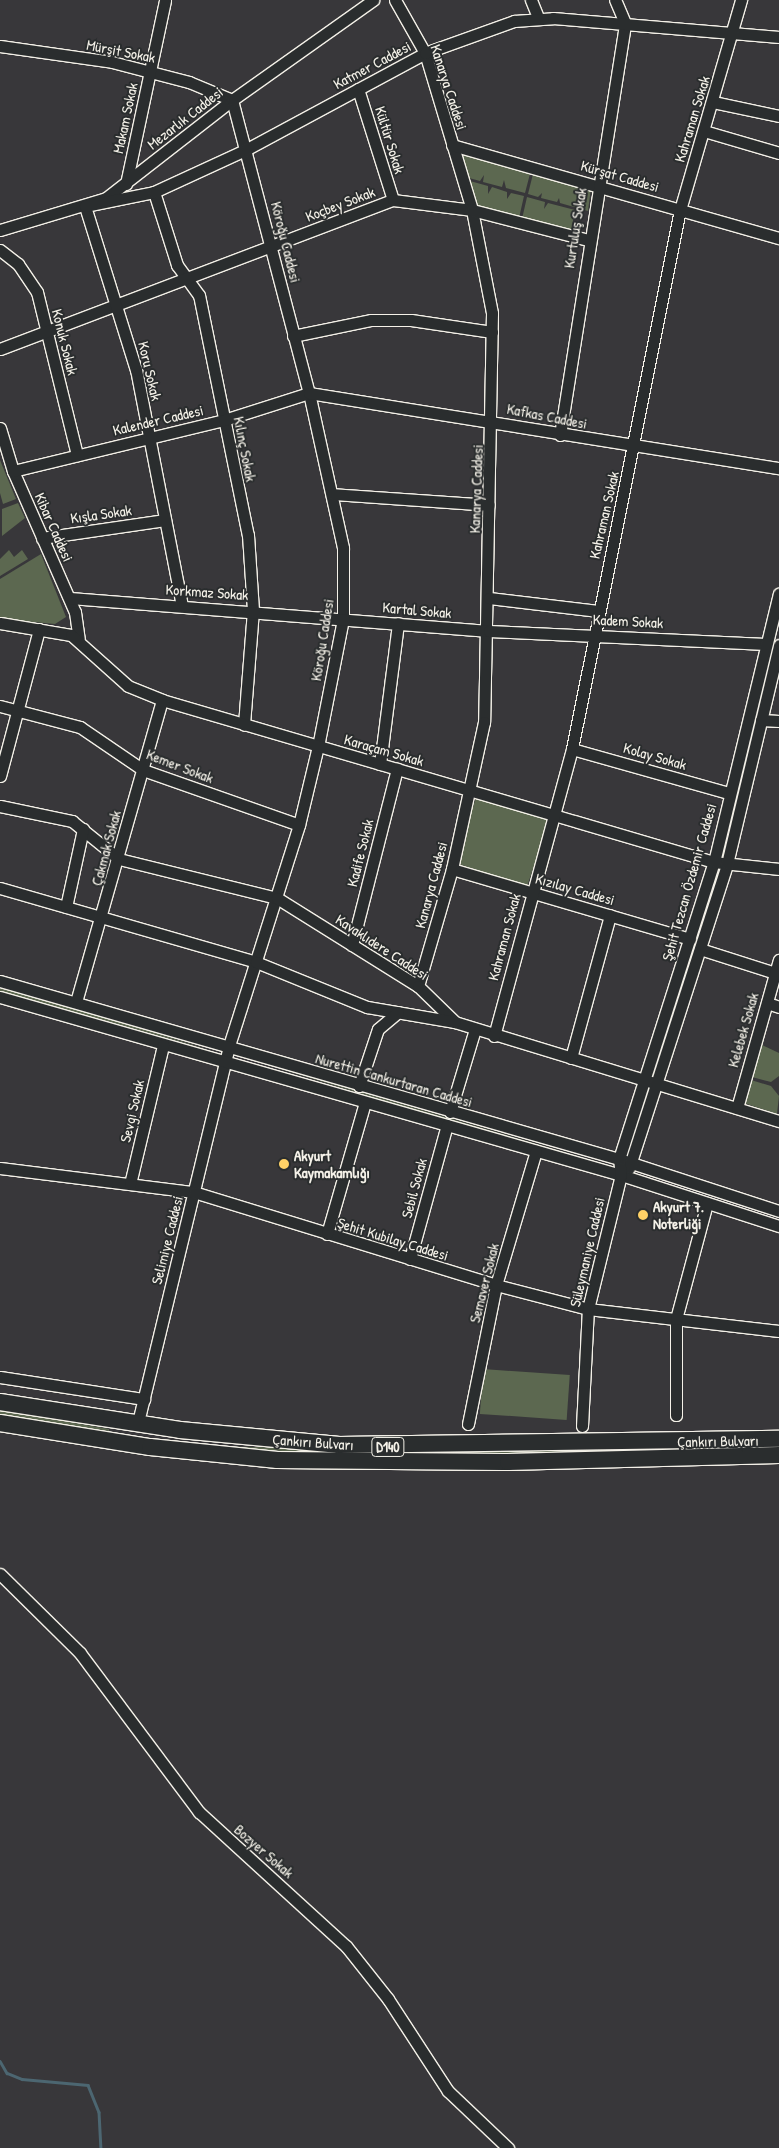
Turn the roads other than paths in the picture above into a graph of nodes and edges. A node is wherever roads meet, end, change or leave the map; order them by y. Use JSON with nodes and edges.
{"nodes":[{"id":1,"x":165,"y":0,"type":"edge"},
{"id":2,"x":373,"y":0,"type":"edge"},
{"id":3,"x":395,"y":0,"type":"edge"},
{"id":4,"x":531,"y":0,"type":"edge"},
{"id":5,"x":615,"y":0,"type":"edge"},
{"id":6,"x":741,"y":0,"type":"edge"},
{"id":7,"x":538,"y":17,"type":"junction"},
{"id":8,"x":624,"y":23,"type":"junction"},
{"id":9,"x":734,"y":33,"type":"junction"},
{"id":10,"x":779,"y":37,"type":"edge"},
{"id":11,"x":0,"y":46,"type":"edge"},
{"id":12,"x":425,"y":53,"type":"junction"},
{"id":13,"x":150,"y":71,"type":"junction"},
{"id":14,"x":358,"y":89,"type":"junction"},
{"id":15,"x":232,"y":100,"type":"junction"},
{"id":16,"x":713,"y":102,"type":"junction"},
{"id":17,"x":779,"y":116,"type":"edge"},
{"id":18,"x":704,"y":131,"type":"junction"},
{"id":19,"x":452,"y":145,"type":"junction"},
{"id":20,"x":247,"y":149,"type":"junction"},
{"id":21,"x":779,"y":152,"type":"edge"},
{"id":22,"x":126,"y":184,"type":"junction"},
{"id":23,"x":598,"y":184,"type":"junction"},
{"id":24,"x":154,"y":192,"type":"junction"},
{"id":25,"x":393,"y":200,"type":"junction"},
{"id":26,"x":85,"y":206,"type":"junction"},
{"id":27,"x":472,"y":210,"type":"junction"},
{"id":28,"x":680,"y":210,"type":"junction"},
{"id":29,"x":0,"y":230,"type":"edge"},
{"id":30,"x":779,"y":238,"type":"edge"},
{"id":31,"x":588,"y":240,"type":"junction"},
{"id":32,"x":271,"y":248,"type":"junction"},
{"id":33,"x":0,"y":250,"type":"edge"},
{"id":34,"x":188,"y":280,"type":"junction"},
{"id":35,"x":118,"y":308,"type":"junction"},
{"id":36,"x":47,"y":332,"type":"junction"},
{"id":37,"x":492,"y":332,"type":"junction"},
{"id":38,"x":293,"y":336,"type":"junction"},
{"id":39,"x":0,"y":349,"type":"edge"},
{"id":40,"x":309,"y":393,"type":"junction"},
{"id":41,"x":224,"y":420,"type":"junction"},
{"id":42,"x":493,"y":421,"type":"junction"},
{"id":43,"x":0,"y":432,"type":"edge"},
{"id":44,"x":560,"y":435,"type":"junction"},
{"id":45,"x":149,"y":437,"type":"junction"},
{"id":46,"x":635,"y":446,"type":"junction"},
{"id":47,"x":77,"y":455,"type":"junction"},
{"id":48,"x":779,"y":468,"type":"edge"},
{"id":49,"x":13,"y":471,"type":"junction"},
{"id":50,"x":332,"y":494,"type":"junction"},
{"id":51,"x":490,"y":505,"type":"junction"},
{"id":52,"x":165,"y":520,"type":"junction"},
{"id":53,"x":42,"y":538,"type":"junction"},
{"id":54,"x":779,"y":594,"type":"edge"},
{"id":55,"x":70,"y":598,"type":"junction"},
{"id":56,"x":489,"y":598,"type":"junction"},
{"id":57,"x":182,"y":606,"type":"junction"},
{"id":58,"x":252,"y":610,"type":"junction"},
{"id":59,"x":598,"y":611,"type":"junction"},
{"id":60,"x":343,"y":619,"type":"junction"},
{"id":61,"x":0,"y":622,"type":"edge"},
{"id":62,"x":398,"y":624,"type":"junction"},
{"id":63,"x":38,"y":629,"type":"junction"},
{"id":64,"x":488,"y":631,"type":"junction"},
{"id":65,"x":592,"y":634,"type":"junction"},
{"id":66,"x":79,"y":639,"type":"junction"},
{"id":67,"x":766,"y":644,"type":"junction"},
{"id":68,"x":779,"y":645,"type":"edge"},
{"id":69,"x":162,"y":700,"type":"junction"},
{"id":70,"x":0,"y":706,"type":"edge"},
{"id":71,"x":18,"y":711,"type":"junction"},
{"id":72,"x":761,"y":720,"type":"junction"},
{"id":73,"x":779,"y":721,"type":"edge"},
{"id":74,"x":244,"y":725,"type":"junction"},
{"id":75,"x":318,"y":746,"type":"junction"},
{"id":76,"x":572,"y":749,"type":"junction"},
{"id":77,"x":380,"y":764,"type":"junction"},
{"id":78,"x":397,"y":769,"type":"junction"},
{"id":79,"x":143,"y":770,"type":"junction"},
{"id":80,"x":0,"y":776,"type":"edge"},
{"id":81,"x":471,"y":790,"type":"junction"},
{"id":82,"x":729,"y":793,"type":"junction"},
{"id":83,"x":0,"y":806,"type":"edge"},
{"id":84,"x":554,"y":814,"type":"junction"},
{"id":85,"x":299,"y":825,"type":"junction"},
{"id":86,"x":83,"y":829,"type":"junction"},
{"id":87,"x":119,"y":859,"type":"junction"},
{"id":88,"x":714,"y":862,"type":"junction"},
{"id":89,"x":727,"y":864,"type":"junction"},
{"id":90,"x":452,"y":869,"type":"junction"},
{"id":91,"x":779,"y":869,"type":"edge"},
{"id":92,"x":0,"y":888,"type":"edge"},
{"id":93,"x":532,"y":892,"type":"junction"},
{"id":94,"x":277,"y":898,"type":"junction"},
{"id":95,"x":66,"y":907,"type":"junction"},
{"id":96,"x":610,"y":915,"type":"junction"},
{"id":97,"x":101,"y":921,"type":"junction"},
{"id":98,"x":690,"y":939,"type":"junction"},
{"id":99,"x":352,"y":945,"type":"junction"},
{"id":100,"x":700,"y":949,"type":"junction"},
{"id":101,"x":779,"y":960,"type":"edge"},
{"id":102,"x":256,"y":962,"type":"junction"},
{"id":103,"x":775,"y":973,"type":"junction"},
{"id":104,"x":0,"y":981,"type":"edge"},
{"id":105,"x":418,"y":986,"type":"junction"},
{"id":106,"x":0,"y":997,"type":"edge"},
{"id":107,"x":76,"y":1002,"type":"junction"},
{"id":108,"x":767,"y":1003,"type":"junction"},
{"id":109,"x":779,"y":1007,"type":"edge"},
{"id":110,"x":398,"y":1012,"type":"junction"},
{"id":111,"x":455,"y":1022,"type":"junction"},
{"id":112,"x":474,"y":1029,"type":"junction"},
{"id":113,"x":494,"y":1036,"type":"junction"},
{"id":114,"x":163,"y":1045,"type":"junction"},
{"id":115,"x":229,"y":1046,"type":"junction"},
{"id":116,"x":571,"y":1058,"type":"junction"},
{"id":117,"x":225,"y":1063,"type":"junction"},
{"id":118,"x":645,"y":1080,"type":"junction"},
{"id":119,"x":657,"y":1084,"type":"junction"},
{"id":120,"x":359,"y":1086,"type":"junction"},
{"id":121,"x":365,"y":1102,"type":"junction"},
{"id":122,"x":737,"y":1108,"type":"junction"},
{"id":123,"x":450,"y":1112,"type":"junction"},
{"id":124,"x":779,"y":1121,"type":"edge"},
{"id":125,"x":447,"y":1125,"type":"junction"},
{"id":126,"x":536,"y":1151,"type":"junction"},
{"id":127,"x":619,"y":1159,"type":"junction"},
{"id":128,"x":632,"y":1163,"type":"junction"},
{"id":129,"x":0,"y":1168,"type":"edge"},
{"id":130,"x":622,"y":1175,"type":"junction"},
{"id":131,"x":130,"y":1184,"type":"junction"},
{"id":132,"x":194,"y":1192,"type":"junction"},
{"id":133,"x":707,"y":1203,"type":"junction"},
{"id":134,"x":779,"y":1211,"type":"edge"},
{"id":135,"x":779,"y":1226,"type":"edge"},
{"id":136,"x":328,"y":1234,"type":"junction"},
{"id":137,"x":410,"y":1259,"type":"junction"},
{"id":138,"x":496,"y":1286,"type":"junction"},
{"id":139,"x":588,"y":1309,"type":"junction"},
{"id":140,"x":676,"y":1319,"type":"junction"},
{"id":141,"x":779,"y":1331,"type":"edge"},
{"id":142,"x":0,"y":1377,"type":"edge"},
{"id":143,"x":144,"y":1399,"type":"junction"},
{"id":144,"x":0,"y":1402,"type":"edge"},
{"id":145,"x":676,"y":1415,"type":"dead end"},
{"id":146,"x":0,"y":1423,"type":"edge"},
{"id":147,"x":138,"y":1423,"type":"junction"},
{"id":148,"x":468,"y":1424,"type":"dead end"},
{"id":149,"x":582,"y":1426,"type":"dead end"},
{"id":150,"x":779,"y":1439,"type":"edge"},
{"id":151,"x":779,"y":1455,"type":"edge"},
{"id":152,"x":0,"y":1574,"type":"edge"},
{"id":153,"x":508,"y":2148,"type":"edge"}],
"edges":[{"from":1,"to":13,"type":"street","name":"Makam Sokak"},
{"from":2,"to":15,"type":"street","name":"Mezarlık Caddesi"},
{"from":3,"to":12,"type":"street","name":"Kanarya Caddesi"},
{"from":4,"to":7,"type":"street"},
{"from":5,"to":8,"type":"street"},
{"from":6,"to":9,"type":"street","name":"Kahraman Sokak"},
{"from":7,"to":8,"type":"street","name":"Katmer Caddesi"},
{"from":7,"to":12,"type":"street","name":"Katmer Caddesi"},
{"from":8,"to":9,"type":"street","name":"Katmer Caddesi"},
{"from":8,"to":23,"type":"street","name":"Kurtuluş Sokak"},
{"from":9,"to":10,"type":"street","name":"Katmer Caddesi"},
{"from":9,"to":16,"type":"street","name":"Kahraman Sokak"},
{"from":11,"to":13,"type":"street","name":"Mürşit Sokak"},
{"from":12,"to":14,"type":"street","name":"Katmer Caddesi"},
{"from":12,"to":19,"type":"street","name":"Kanarya Caddesi"},
{"from":13,"to":15,"type":"street","name":"Mürşit Sokak"},
{"from":13,"to":22,"type":"street","name":"Makam Sokak"},
{"from":14,"to":20,"type":"street","name":"Katmer Caddesi"},
{"from":14,"to":25,"type":"street","name":"Kültür Sokak"},
{"from":15,"to":20,"type":"street","name":"Köroğu Caddesi"},
{"from":15,"to":22,"type":"street","name":"Mezarlık Caddesi"},
{"from":16,"to":17,"type":"street"},
{"from":16,"to":18,"type":"street","name":"Kahraman Sokak"},
{"from":18,"to":21,"type":"street"},
{"from":18,"to":28,"type":"street","name":"Kahraman Sokak"},
{"from":19,"to":23,"type":"street","name":"Kürşat Caddesi"},
{"from":19,"to":27,"type":"street","name":"Kanarya Caddesi"},
{"from":20,"to":24,"type":"street","name":"Katmer Caddesi"},
{"from":20,"to":32,"type":"street","name":"Köroğu Caddesi"},
{"from":22,"to":26,"type":"street","name":"Mezarlık Caddesi"},
{"from":23,"to":28,"type":"street","name":"Kürşat Caddesi"},
{"from":23,"to":31,"type":"street","name":"Kurtuluş Sokak"},
{"from":24,"to":26,"type":"street","name":"Katmer Caddesi"},
{"from":24,"to":34,"type":"street","name":"Kılınç Sokak"},
{"from":25,"to":27,"type":"street","name":"Koçbey Sokak"},
{"from":25,"to":32,"type":"street","name":"Koçbey Sokak"},
{"from":26,"to":29,"type":"street","name":"Mezarlık Caddesi"},
{"from":26,"to":35,"type":"street","name":"Koru Sokak"},
{"from":27,"to":31,"type":"street","name":"Koçbey Sokak"},
{"from":27,"to":37,"type":"street","name":"Kanarya Caddesi"},
{"from":28,"to":30,"type":"street","name":"Kürşat Caddesi"},
{"from":28,"to":46,"type":"street","name":"Kahraman Sokak"},
{"from":31,"to":44,"type":"street","name":"Kurtuluş Sokak"},
{"from":32,"to":34,"type":"street","name":"Koçbey Sokak"},
{"from":32,"to":38,"type":"street","name":"Köroğu Caddesi"},
{"from":33,"to":36,"type":"street","name":"Konuk Sokak"},
{"from":34,"to":35,"type":"street","name":"Koçbey Sokak"},
{"from":34,"to":41,"type":"street","name":"Kılınç Sokak"},
{"from":35,"to":36,"type":"street","name":"Koçbey Sokak"},
{"from":35,"to":45,"type":"street","name":"Koru Sokak"},
{"from":36,"to":39,"type":"street","name":"Koçbey Sokak"},
{"from":36,"to":47,"type":"street","name":"Konuk Sokak"},
{"from":37,"to":38,"type":"street"},
{"from":37,"to":42,"type":"street","name":"Kanarya Caddesi"},
{"from":38,"to":40,"type":"street","name":"Köroğu Caddesi"},
{"from":40,"to":41,"type":"street","name":"Kalender Caddesi"},
{"from":40,"to":42,"type":"street","name":"Kafkas Caddesi"},
{"from":40,"to":50,"type":"street","name":"Köroğu Caddesi"},
{"from":41,"to":45,"type":"street","name":"Kalender Caddesi"},
{"from":41,"to":58,"type":"street","name":"Kılınç Sokak"},
{"from":42,"to":44,"type":"street","name":"Kafkas Caddesi"},
{"from":42,"to":51,"type":"street","name":"Kanarya Caddesi"},
{"from":43,"to":49,"type":"street","name":"Kibar Caddesi"},
{"from":44,"to":46,"type":"street","name":"Kafkas Caddesi"},
{"from":45,"to":47,"type":"street","name":"Kalender Caddesi"},
{"from":45,"to":52,"type":"street","name":"Koru Sokak"},
{"from":46,"to":48,"type":"street","name":"Kafkas Caddesi"},
{"from":46,"to":59,"type":"street","name":"Kahraman Sokak"},
{"from":47,"to":49,"type":"street","name":"Kalender Caddesi"},
{"from":49,"to":53,"type":"street","name":"Kibar Caddesi"},
{"from":50,"to":51,"type":"street"},
{"from":50,"to":60,"type":"street","name":"Köroğu Caddesi"},
{"from":51,"to":56,"type":"street","name":"Kanarya Caddesi"},
{"from":52,"to":53,"type":"street","name":"Kışla Sokak"},
{"from":52,"to":57,"type":"street","name":"Koru Sokak"},
{"from":53,"to":55,"type":"street","name":"Kibar Caddesi"},
{"from":54,"to":67,"type":"street","name":"Şehit Tezcan Özdemir Caddesi"},
{"from":55,"to":57,"type":"street","name":"Korkmaz Sokak"},
{"from":55,"to":66,"type":"street","name":"Kibar Caddesi"},
{"from":56,"to":59,"type":"street"},
{"from":56,"to":64,"type":"street","name":"Kanarya Caddesi"},
{"from":57,"to":58,"type":"street","name":"Korkmaz Sokak"},
{"from":58,"to":60,"type":"street","name":"Korkmaz Sokak"},
{"from":58,"to":74,"type":"street","name":"Kılınç Sokak"},
{"from":59,"to":65,"type":"street","name":"Kahraman Sokak"},
{"from":60,"to":62,"type":"street","name":"Kartal Sokak"},
{"from":60,"to":75,"type":"street","name":"Köroğu Caddesi"},
{"from":61,"to":63,"type":"street"},
{"from":62,"to":64,"type":"street","name":"Kartal Sokak"},
{"from":62,"to":77,"type":"street"},
{"from":63,"to":66,"type":"street"},
{"from":63,"to":71,"type":"street"},
{"from":64,"to":65,"type":"street","name":"Kadem Sokak"},
{"from":64,"to":81,"type":"street","name":"Kanarya Caddesi"},
{"from":65,"to":67,"type":"street","name":"Kadem Sokak"},
{"from":65,"to":76,"type":"street","name":"Kahraman Sokak"},
{"from":66,"to":69,"type":"street","name":"Karaçam Sokak"},
{"from":67,"to":82,"type":"street","name":"Şehit Tezcan Özdemir Caddesi"},
{"from":68,"to":72,"type":"street","name":"Şehit Tezcan Özdemir Caddesi"},
{"from":69,"to":74,"type":"street","name":"Karaçam Sokak"},
{"from":69,"to":79,"type":"street","name":"Çakmak Sokak"},
{"from":70,"to":71,"type":"street","name":"Kemer Sokak"},
{"from":71,"to":79,"type":"street","name":"Kemer Sokak"},
{"from":71,"to":80,"type":"street"},
{"from":72,"to":73,"type":"street"},
{"from":72,"to":89,"type":"street","name":"Şehit Tezcan Özdemir Caddesi"},
{"from":74,"to":75,"type":"street","name":"Karaçam Sokak"},
{"from":75,"to":77,"type":"street","name":"Karaçam Sokak"},
{"from":75,"to":85,"type":"street","name":"Köroğu Caddesi"},
{"from":76,"to":82,"type":"street","name":"Kolay Sokak"},
{"from":76,"to":84,"type":"street","name":"Kahraman Sokak"},
{"from":77,"to":78,"type":"street","name":"Karaçam Sokak"},
{"from":78,"to":81,"type":"street","name":"Karaçam Sokak"},
{"from":78,"to":99,"type":"street","name":"Kadife Sokak"},
{"from":79,"to":85,"type":"street","name":"Kemer Sokak"},
{"from":79,"to":87,"type":"street","name":"Çakmak Sokak"},
{"from":81,"to":84,"type":"street","name":"Karaçam Sokak"},
{"from":81,"to":90,"type":"street","name":"Kanarya Caddesi"},
{"from":82,"to":88,"type":"street","name":"Şehit Tezcan Özdemir Caddesi"},
{"from":83,"to":86,"type":"street","name":"Kavaklıdere Caddesi"},
{"from":84,"to":88,"type":"street","name":"Karaçam Sokak"},
{"from":84,"to":93,"type":"street","name":"Kahraman Sokak"},
{"from":85,"to":94,"type":"street","name":"Köroğu Caddesi"},
{"from":86,"to":87,"type":"street","name":"Kavaklıdere Caddesi"},
{"from":86,"to":95,"type":"street"},
{"from":87,"to":94,"type":"street","name":"Kavaklıdere Caddesi"},
{"from":87,"to":97,"type":"street","name":"Çakmak Sokak"},
{"from":88,"to":89,"type":"street","name":"Karaçam Sokak"},
{"from":88,"to":98,"type":"street","name":"Şehit Tezcan Özdemir Caddesi"},
{"from":89,"to":91,"type":"street","name":"Karaçam Sokak"},
{"from":89,"to":100,"type":"street","name":"Şehit Tezcan Özdemir Caddesi"},
{"from":90,"to":93,"type":"street","name":"Kızılay Caddesi"},
{"from":90,"to":105,"type":"street","name":"Kanarya Caddesi"},
{"from":92,"to":95,"type":"street"},
{"from":93,"to":96,"type":"street","name":"Kızılay Caddesi"},
{"from":93,"to":113,"type":"street","name":"Kahraman Sokak"},
{"from":94,"to":99,"type":"street","name":"Kavaklıdere Caddesi"},
{"from":94,"to":102,"type":"street","name":"Köroğu Caddesi"},
{"from":95,"to":97,"type":"street"},
{"from":96,"to":98,"type":"street","name":"Kızılay Caddesi"},
{"from":96,"to":116,"type":"street"},
{"from":97,"to":102,"type":"street"},
{"from":97,"to":107,"type":"street","name":"Çakmak Sokak"},
{"from":98,"to":118,"type":"street","name":"Şehit Tezcan Özdemir Caddesi"},
{"from":99,"to":105,"type":"street","name":"Kavaklıdere Caddesi"},
{"from":100,"to":103,"type":"street"},
{"from":100,"to":119,"type":"street","name":"Şehit Tezcan Özdemir Caddesi"},
{"from":101,"to":103,"type":"street","name":"Kelebek Sokak"},
{"from":102,"to":110,"type":"street"},
{"from":102,"to":115,"type":"street","name":"Köroğu Caddesi"},
{"from":103,"to":108,"type":"street","name":"Kelebek Sokak"},
{"from":104,"to":107,"type":"street","name":"Nurettin Cankurtaran Caddesi"},
{"from":105,"to":111,"type":"street","name":"Kavaklıdere Caddesi"},
{"from":106,"to":114,"type":"street","name":"Nurettin Cankurtaran Caddesi"},
{"from":107,"to":115,"type":"street","name":"Nurettin Cankurtaran Caddesi"},
{"from":108,"to":109,"type":"street"},
{"from":108,"to":122,"type":"street","name":"Kelebek Sokak"},
{"from":110,"to":111,"type":"street"},
{"from":110,"to":120,"type":"street"},
{"from":111,"to":112,"type":"street","name":"Kavaklıdere Caddesi"},
{"from":112,"to":113,"type":"street","name":"Kavaklıdere Caddesi"},
{"from":112,"to":123,"type":"street"},
{"from":113,"to":116,"type":"street","name":"Kavaklıdere Caddesi"},
{"from":114,"to":117,"type":"street","name":"Nurettin Cankurtaran Caddesi"},
{"from":114,"to":131,"type":"street","name":"Sevgi Sokak"},
{"from":115,"to":117,"type":"street","name":"Köroğu Caddesi"},
{"from":115,"to":120,"type":"street","name":"Nurettin Cankurtaran Caddesi"},
{"from":116,"to":118,"type":"street","name":"Kavaklıdere Caddesi"},
{"from":117,"to":121,"type":"street","name":"Nurettin Cankurtaran Caddesi"},
{"from":117,"to":132,"type":"street","name":"Selimiye Caddesi"},
{"from":118,"to":119,"type":"street","name":"Kavaklıdere Caddesi"},
{"from":118,"to":127,"type":"street","name":"Şehit Tezcan Özdemir Caddesi"},
{"from":119,"to":122,"type":"street","name":"Kavaklıdere Caddesi"},
{"from":119,"to":128,"type":"street","name":"Şehit Tezcan Özdemir Caddesi"},
{"from":120,"to":123,"type":"street","name":"Nurettin Cankurtaran Caddesi"},
{"from":121,"to":125,"type":"street","name":"Nurettin Cankurtaran Caddesi"},
{"from":121,"to":136,"type":"street"},
{"from":122,"to":124,"type":"street","name":"Kavaklıdere Caddesi"},
{"from":123,"to":127,"type":"street","name":"Nurettin Cankurtaran Caddesi"},
{"from":125,"to":126,"type":"street","name":"Nurettin Cankurtaran Caddesi"},
{"from":125,"to":137,"type":"street","name":"Sebil Sokak"},
{"from":126,"to":130,"type":"street","name":"Nurettin Cankurtaran Caddesi"},
{"from":126,"to":138,"type":"street","name":"Semaver Sokak"},
{"from":127,"to":128,"type":"street","name":"Nurettin Cankurtaran Caddesi"},
{"from":127,"to":130,"type":"street","name":"Şehit Tezcan Özdemir Caddesi"},
{"from":128,"to":130,"type":"street","name":"Şehit Tezcan Özdemir Caddesi"},
{"from":128,"to":134,"type":"street","name":"Nurettin Cankurtaran Caddesi"},
{"from":129,"to":131,"type":"street","name":"Şehit Kubilay Caddesi"},
{"from":130,"to":133,"type":"street","name":"Nurettin Cankurtaran Caddesi"},
{"from":130,"to":139,"type":"street","name":"Süleymaniye Caddesi"},
{"from":131,"to":132,"type":"street","name":"Şehit Kubilay Caddesi"},
{"from":132,"to":136,"type":"street","name":"Şehit Kubilay Caddesi"},
{"from":132,"to":143,"type":"street","name":"Selimiye Caddesi"},
{"from":133,"to":135,"type":"street","name":"Nurettin Cankurtaran Caddesi"},
{"from":133,"to":140,"type":"street"},
{"from":136,"to":137,"type":"street","name":"Şehit Kubilay Caddesi"},
{"from":137,"to":138,"type":"street","name":"Şehit Kubilay Caddesi"},
{"from":138,"to":139,"type":"street","name":"Şehit Kubilay Caddesi"},
{"from":138,"to":148,"type":"street","name":"Semaver Sokak"},
{"from":139,"to":140,"type":"street","name":"Şehit Kubilay Caddesi"},
{"from":139,"to":149,"type":"street","name":"Süleymaniye Caddesi"},
{"from":140,"to":141,"type":"street","name":"Şehit Kubilay Caddesi"},
{"from":140,"to":145,"type":"street"},
{"from":142,"to":143,"type":"street"},
{"from":143,"to":147,"type":"street","name":"Selimiye Caddesi"},
{"from":144,"to":147,"type":"highway","name":"Çankırı Bulvarı","number":"D140"},
{"from":146,"to":151,"type":"highway","name":"Çankırı Bulvarı","number":"D140"},
{"from":147,"to":150,"type":"highway","name":"Çankırı Bulvarı","number":"D140"},
{"from":152,"to":153,"type":"street","name":"Bozyer Sokak"}]}
